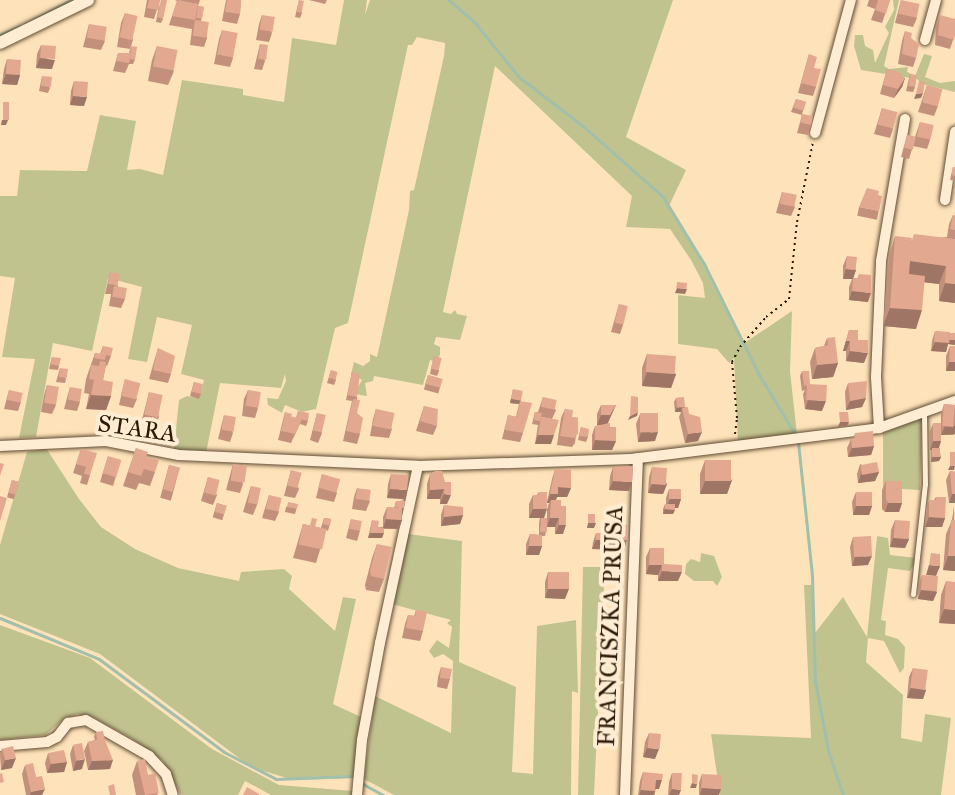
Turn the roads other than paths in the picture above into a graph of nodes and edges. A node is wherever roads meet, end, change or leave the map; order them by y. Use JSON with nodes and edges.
{"nodes":[{"id":1,"x":88,"y":0,"type":"edge"},
{"id":2,"x":851,"y":0,"type":"edge"},
{"id":3,"x":936,"y":0,"type":"edge"},
{"id":4,"x":925,"y":40,"type":"dead end"},
{"id":5,"x":0,"y":43,"type":"edge"},
{"id":6,"x":905,"y":119,"type":"dead end"},
{"id":7,"x":955,"y":132,"type":"edge"},
{"id":8,"x":815,"y":133,"type":"road end"},
{"id":9,"x":945,"y":200,"type":"dead end"},
{"id":10,"x":955,"y":401,"type":"edge"},
{"id":11,"x":924,"y":413,"type":"junction"},
{"id":12,"x":879,"y":428,"type":"junction"},
{"id":13,"x":0,"y":446,"type":"edge"},
{"id":14,"x":638,"y":458,"type":"junction"},
{"id":15,"x":418,"y":466,"type":"junction"},
{"id":16,"x":913,"y":594,"type":"dead end"},
{"id":17,"x":0,"y":746,"type":"edge"},
{"id":18,"x":173,"y":795,"type":"edge"},
{"id":19,"x":357,"y":795,"type":"edge"},
{"id":20,"x":625,"y":795,"type":"edge"}],
"edges":[{"from":1,"to":5,"type":"street"},
{"from":2,"to":8,"type":"street"},
{"from":3,"to":4,"type":"street"},
{"from":6,"to":12,"type":"street"},
{"from":7,"to":9,"type":"street"},
{"from":10,"to":11,"type":"street"},
{"from":11,"to":12,"type":"street"},
{"from":11,"to":16,"type":"lane"},
{"from":12,"to":14,"type":"street"},
{"from":13,"to":15,"type":"street","name":"STARA"},
{"from":14,"to":15,"type":"street"},
{"from":14,"to":20,"type":"street","name":"FRANCISZKA PRUSA"},
{"from":15,"to":19,"type":"street"},
{"from":17,"to":18,"type":"street"}]}
